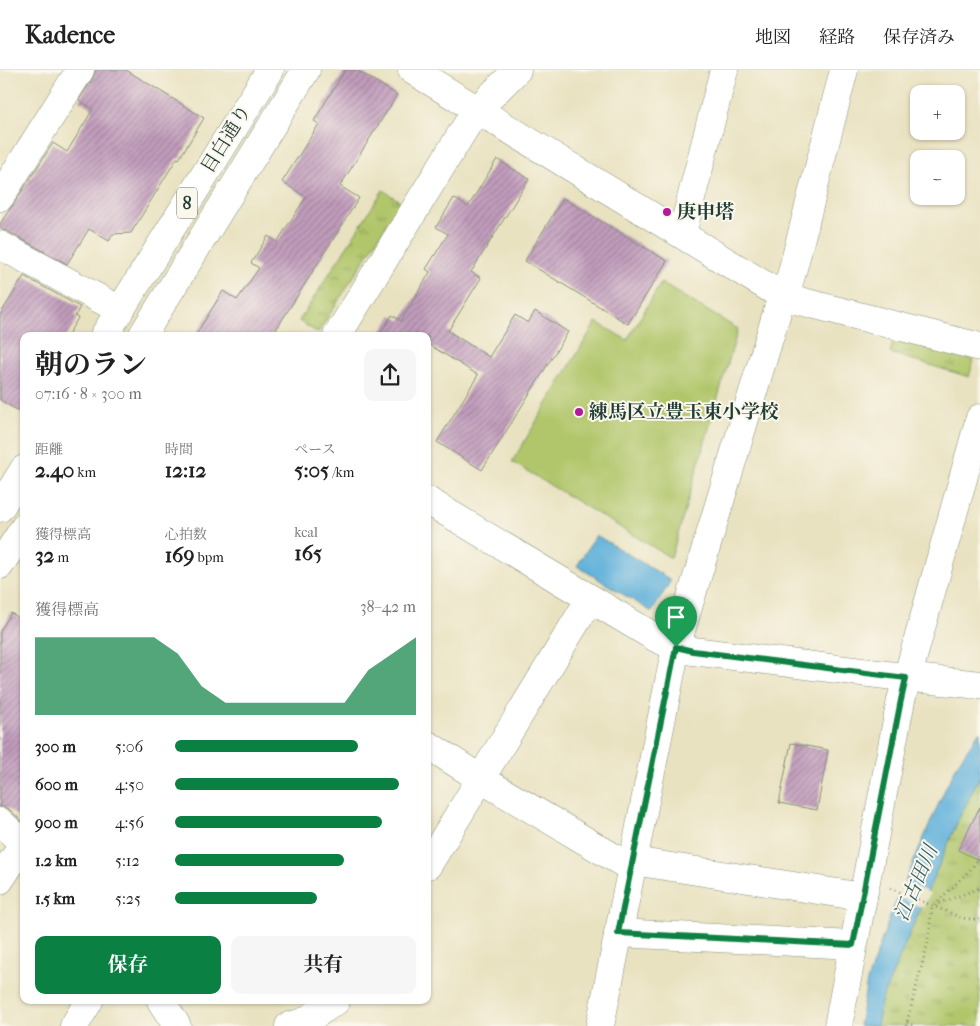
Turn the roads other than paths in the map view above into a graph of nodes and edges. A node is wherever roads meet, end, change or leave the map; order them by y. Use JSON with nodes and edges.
{"nodes":[{"id":1,"x":80,"y":70,"type":"edge"},
{"id":2,"x":270,"y":70,"type":"edge"},
{"id":3,"x":306,"y":70,"type":"edge"},
{"id":4,"x":412,"y":70,"type":"edge"},
{"id":5,"x":517,"y":70,"type":"edge"},
{"id":6,"x":724,"y":70,"type":"edge"},
{"id":7,"x":844,"y":70,"type":"edge"},
{"id":8,"x":477,"y":110,"type":"junction"},
{"id":9,"x":0,"y":197,"type":"edge"},
{"id":10,"x":682,"y":234,"type":"junction"},
{"id":11,"x":0,"y":245,"type":"edge"},
{"id":12,"x":784,"y":297,"type":"junction"},
{"id":13,"x":120,"y":310,"type":"junction"},
{"id":14,"x":106,"y":332,"type":"edge"},
{"id":15,"x":148,"y":332,"type":"edge"},
{"id":16,"x":339,"y":332,"type":"edge"},
{"id":17,"x":980,"y":347,"type":"edge"},
{"id":18,"x":980,"y":418,"type":"edge"},
{"id":19,"x":20,"y":476,"type":"edge"},
{"id":20,"x":0,"y":508,"type":"edge"},
{"id":21,"x":431,"y":511,"type":"edge"},
{"id":22,"x":20,"y":534,"type":"edge"},
{"id":23,"x":0,"y":565,"type":"edge"},
{"id":24,"x":590,"y":599,"type":"junction"},
{"id":25,"x":676,"y":647,"type":"junction"},
{"id":26,"x":906,"y":678,"type":"junction"},
{"id":27,"x":980,"y":685,"type":"edge"},
{"id":28,"x":431,"y":747,"type":"edge"},
{"id":29,"x":481,"y":779,"type":"junction"},
{"id":30,"x":0,"y":822,"type":"edge"},
{"id":31,"x":20,"y":840,"type":"edge"},
{"id":32,"x":20,"y":850,"type":"edge"},
{"id":33,"x":431,"y":860,"type":"edge"},
{"id":34,"x":632,"y":864,"type":"junction"},
{"id":35,"x":0,"y":880,"type":"edge"},
{"id":36,"x":875,"y":892,"type":"junction"},
{"id":37,"x":618,"y":933,"type":"junction"},
{"id":38,"x":853,"y":945,"type":"junction"},
{"id":39,"x":87,"y":1004,"type":"edge"},
{"id":40,"x":163,"y":1004,"type":"edge"},
{"id":41,"x":331,"y":1004,"type":"edge"},
{"id":42,"x":834,"y":1025,"type":"edge"},
{"id":43,"x":74,"y":1026,"type":"edge"},
{"id":44,"x":177,"y":1026,"type":"edge"},
{"id":45,"x":289,"y":1026,"type":"edge"},
{"id":46,"x":600,"y":1026,"type":"edge"}],
"edges":[{"from":1,"to":9,"type":"street"},
{"from":2,"to":13,"type":"street","name":"目白通り","number":"8"},
{"from":3,"to":15,"type":"street","name":"目白通り","number":"8"},
{"from":4,"to":8,"type":"street"},
{"from":5,"to":8,"type":"street"},
{"from":6,"to":10,"type":"street"},
{"from":7,"to":12,"type":"street"},
{"from":8,"to":10,"type":"street"},
{"from":8,"to":16,"type":"street"},
{"from":10,"to":12,"type":"street"},
{"from":11,"to":13,"type":"street"},
{"from":12,"to":17,"type":"street"},
{"from":12,"to":25,"type":"street"},
{"from":13,"to":14,"type":"street","name":"目白通り","number":"8"},
{"from":18,"to":26,"type":"street"},
{"from":19,"to":20,"type":"street"},
{"from":21,"to":24,"type":"street"},
{"from":22,"to":23,"type":"street"},
{"from":24,"to":25,"type":"street"},
{"from":24,"to":29,"type":"street"},
{"from":25,"to":26,"type":"street"},
{"from":25,"to":34,"type":"street"},
{"from":26,"to":27,"type":"street"},
{"from":26,"to":36,"type":"street"},
{"from":28,"to":29,"type":"street"},
{"from":29,"to":33,"type":"street"},
{"from":29,"to":34,"type":"street"},
{"from":30,"to":31,"type":"street"},
{"from":32,"to":35,"type":"street"},
{"from":34,"to":36,"type":"street"},
{"from":34,"to":37,"type":"street"},
{"from":36,"to":38,"type":"street"},
{"from":37,"to":38,"type":"street"},
{"from":37,"to":46,"type":"street"},
{"from":38,"to":42,"type":"street"},
{"from":39,"to":43,"type":"street"},
{"from":40,"to":44,"type":"street"},
{"from":41,"to":45,"type":"street"}]}
